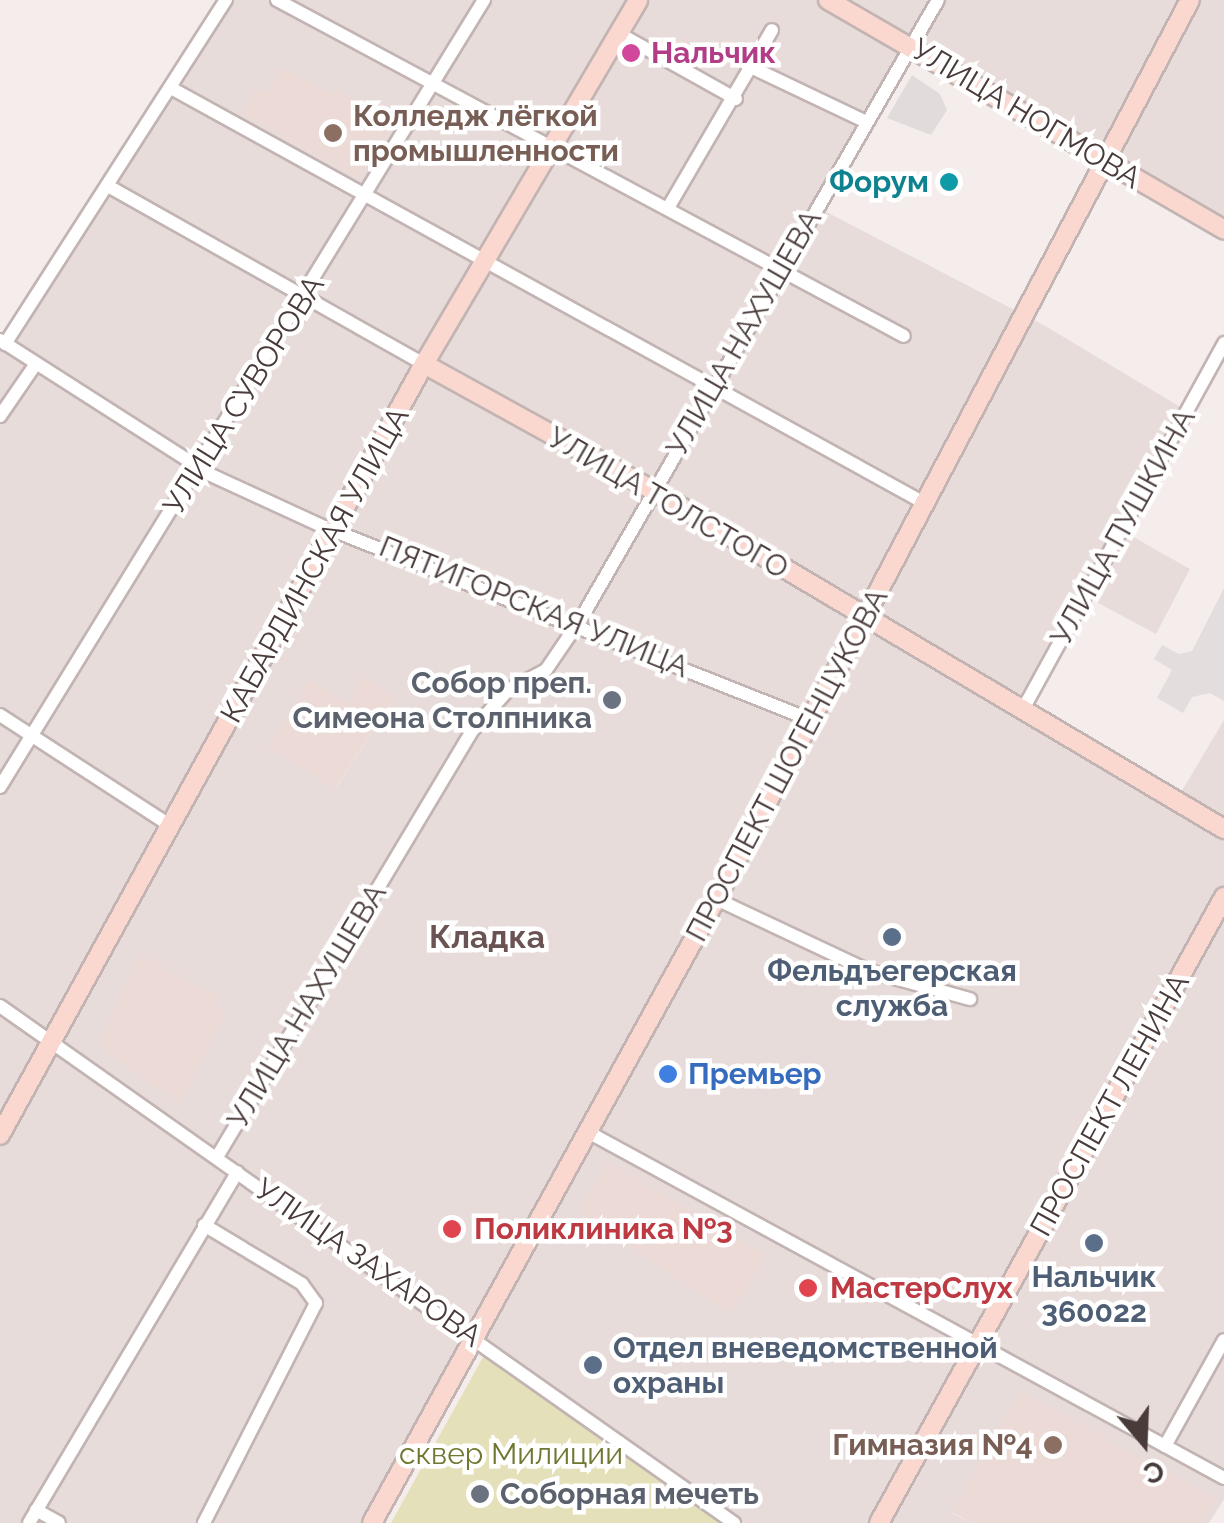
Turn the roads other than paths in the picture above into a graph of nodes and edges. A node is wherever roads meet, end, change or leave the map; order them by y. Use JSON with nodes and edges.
{"nodes":[{"id":1,"x":226,"y":0,"type":"edge"},
{"id":2,"x":278,"y":0,"type":"edge"},
{"id":3,"x":484,"y":0,"type":"edge"},
{"id":4,"x":638,"y":0,"type":"edge"},
{"id":5,"x":828,"y":0,"type":"edge"},
{"id":6,"x":938,"y":0,"type":"edge"},
{"id":7,"x":1190,"y":0,"type":"edge"},
{"id":8,"x":772,"y":30,"type":"dead end"},
{"id":9,"x":618,"y":33,"type":"junction"},
{"id":10,"x":912,"y":46,"type":"junction"},
{"id":11,"x":753,"y":68,"type":"junction"},
{"id":12,"x":434,"y":85,"type":"junction"},
{"id":13,"x":171,"y":88,"type":"junction"},
{"id":14,"x":736,"y":99,"type":"junction"},
{"id":15,"x":866,"y":122,"type":"junction"},
{"id":16,"x":550,"y":148,"type":"junction"},
{"id":17,"x":1107,"y":159,"type":"junction"},
{"id":18,"x":108,"y":186,"type":"junction"},
{"id":19,"x":369,"y":195,"type":"junction"},
{"id":20,"x":668,"y":208,"type":"junction"},
{"id":21,"x":1224,"y":230,"type":"edge"},
{"id":22,"x":486,"y":256,"type":"junction"},
{"id":23,"x":781,"y":268,"type":"junction"},
{"id":24,"x":304,"y":300,"type":"junction"},
{"id":25,"x":904,"y":336,"type":"dead end"},
{"id":26,"x":3,"y":342,"type":"edge"},
{"id":27,"x":1224,"y":343,"type":"edge"},
{"id":28,"x":424,"y":364,"type":"junction"},
{"id":29,"x":34,"y":365,"type":"junction"},
{"id":30,"x":714,"y":383,"type":"junction"},
{"id":31,"x":0,"y":416,"type":"edge"},
{"id":32,"x":198,"y":468,"type":"junction"},
{"id":33,"x":654,"y":491,"type":"junction"},
{"id":34,"x":926,"y":504,"type":"junction"},
{"id":35,"x":335,"y":530,"type":"junction"},
{"id":36,"x":865,"y":620,"type":"junction"},
{"id":37,"x":573,"y":625,"type":"junction"},
{"id":38,"x":1022,"y":711,"type":"junction"},
{"id":39,"x":0,"y":715,"type":"edge"},
{"id":40,"x":812,"y":720,"type":"junction"},
{"id":41,"x":32,"y":736,"type":"junction"},
{"id":42,"x":0,"y":787,"type":"edge"},
{"id":43,"x":172,"y":826,"type":"junction"},
{"id":44,"x":1224,"y":829,"type":"edge"},
{"id":45,"x":716,"y":898,"type":"junction"},
{"id":46,"x":1224,"y":898,"type":"edge"},
{"id":47,"x":970,"y":999,"type":"dead end"},
{"id":48,"x":0,"y":1006,"type":"edge"},
{"id":49,"x":52,"y":1042,"type":"junction"},
{"id":50,"x":588,"y":1132,"type":"junction"},
{"id":51,"x":0,"y":1135,"type":"edge"},
{"id":52,"x":217,"y":1158,"type":"junction"},
{"id":53,"x":237,"y":1172,"type":"junction"},
{"id":54,"x":204,"y":1225,"type":"junction"},
{"id":55,"x":473,"y":1339,"type":"junction"},
{"id":56,"x":1224,"y":1340,"type":"edge"},
{"id":57,"x":978,"y":1344,"type":"junction"},
{"id":58,"x":1165,"y":1446,"type":"junction"},
{"id":59,"x":1224,"y":1478,"type":"edge"},
{"id":60,"x":32,"y":1516,"type":"edge"},
{"id":61,"x":60,"y":1523,"type":"edge"},
{"id":62,"x":204,"y":1523,"type":"edge"},
{"id":63,"x":372,"y":1523,"type":"edge"},
{"id":64,"x":734,"y":1523,"type":"edge"},
{"id":65,"x":879,"y":1523,"type":"edge"}],
"edges":[{"from":1,"to":13,"type":"street"},
{"from":2,"to":12,"type":"street"},
{"from":3,"to":12,"type":"street","name":"УЛИЦА СУВОРОВА"},
{"from":4,"to":9,"type":"street","name":"КАБАРДИНСКАЯ УЛИЦА"},
{"from":5,"to":10,"type":"street","name":"УЛИЦА НОГМОВА"},
{"from":6,"to":10,"type":"street","name":"УЛИЦА НАХУШЕВА"},
{"from":7,"to":17,"type":"street","name":"ПРОСПЕКТ ШОГЕНЦУКОВА"},
{"from":8,"to":11,"type":"street"},
{"from":9,"to":14,"type":"street"},
{"from":9,"to":16,"type":"street","name":"КАБАРДИНСКАЯ УЛИЦА"},
{"from":10,"to":15,"type":"street","name":"УЛИЦА НАХУШЕВА"},
{"from":10,"to":17,"type":"street","name":"УЛИЦА НОГМОВА"},
{"from":11,"to":14,"type":"street"},
{"from":11,"to":15,"type":"street"},
{"from":12,"to":16,"type":"street"},
{"from":12,"to":19,"type":"street","name":"УЛИЦА СУВОРОВА"},
{"from":13,"to":18,"type":"street"},
{"from":13,"to":19,"type":"street"},
{"from":14,"to":20,"type":"street"},
{"from":15,"to":23,"type":"street","name":"УЛИЦА НАХУШЕВА"},
{"from":16,"to":20,"type":"street"},
{"from":16,"to":22,"type":"street","name":"КАБАРДИНСКАЯ УЛИЦА"},
{"from":17,"to":21,"type":"street","name":"УЛИЦА НОГМОВА"},
{"from":17,"to":34,"type":"street","name":"ПРОСПЕКТ ШОГЕНЦУКОВА"},
{"from":18,"to":24,"type":"street","name":"УЛИЦА ТОЛСТОГО"},
{"from":18,"to":26,"type":"street"},
{"from":19,"to":22,"type":"street"},
{"from":19,"to":24,"type":"street","name":"УЛИЦА СУВОРОВА"},
{"from":20,"to":23,"type":"street"},
{"from":22,"to":28,"type":"street","name":"КАБАРДИНСКАЯ УЛИЦА"},
{"from":22,"to":30,"type":"street"},
{"from":23,"to":25,"type":"street"},
{"from":23,"to":30,"type":"street","name":"УЛИЦА НАХУШЕВА"},
{"from":24,"to":28,"type":"street","name":"УЛИЦА ТОЛСТОГО"},
{"from":24,"to":32,"type":"street","name":"УЛИЦА СУВОРОВА"},
{"from":26,"to":29,"type":"street","name":"ПЯТИГОРСКАЯ УЛИЦА"},
{"from":27,"to":38,"type":"street","name":"УЛИЦА ПУШКИНА"},
{"from":28,"to":33,"type":"street","name":"УЛИЦА ТОЛСТОГО"},
{"from":28,"to":35,"type":"street","name":"КАБАРДИНСКАЯ УЛИЦА"},
{"from":29,"to":31,"type":"street"},
{"from":29,"to":32,"type":"street","name":"ПЯТИГОРСКАЯ УЛИЦА"},
{"from":30,"to":33,"type":"street","name":"УЛИЦА НАХУШЕВА"},
{"from":30,"to":34,"type":"street"},
{"from":32,"to":35,"type":"street","name":"ПЯТИГОРСКАЯ УЛИЦА"},
{"from":32,"to":41,"type":"street","name":"УЛИЦА СУВОРОВА"},
{"from":33,"to":36,"type":"street","name":"УЛИЦА ТОЛСТОГО"},
{"from":33,"to":37,"type":"street","name":"УЛИЦА НАХУШЕВА"},
{"from":34,"to":36,"type":"street","name":"ПРОСПЕКТ ШОГЕНЦУКОВА"},
{"from":35,"to":37,"type":"street","name":"ПЯТИГОРСКАЯ УЛИЦА"},
{"from":35,"to":43,"type":"street","name":"КАБАРДИНСКАЯ УЛИЦА"},
{"from":36,"to":38,"type":"street","name":"УЛИЦА ТОЛСТОГО"},
{"from":36,"to":40,"type":"street","name":"ПРОСПЕКТ ШОГЕНЦУКОВА"},
{"from":37,"to":40,"type":"street","name":"ПЯТИГОРСКАЯ УЛИЦА"},
{"from":37,"to":52,"type":"street","name":"УЛИЦА НАХУШЕВА"},
{"from":38,"to":44,"type":"street","name":"УЛИЦА ТОЛСТОГО"},
{"from":39,"to":41,"type":"street"},
{"from":40,"to":45,"type":"street","name":"ПРОСПЕКТ ШОГЕНЦУКОВА"},
{"from":41,"to":42,"type":"street","name":"УЛИЦА СУВОРОВА"},
{"from":41,"to":43,"type":"street"},
{"from":43,"to":49,"type":"street","name":"КАБАРДИНСКАЯ УЛИЦА"},
{"from":45,"to":47,"type":"street"},
{"from":45,"to":50,"type":"street","name":"ПРОСПЕКТ ШОГЕНЦУКОВА"},
{"from":46,"to":57,"type":"street","name":"ПРОСПЕКТ ЛЕНИНА"},
{"from":48,"to":49,"type":"street","name":"УЛИЦА ЗАХАРОВА"},
{"from":49,"to":51,"type":"street","name":"КАБАРДИНСКАЯ УЛИЦА"},
{"from":49,"to":52,"type":"street","name":"УЛИЦА ЗАХАРОВА"},
{"from":50,"to":55,"type":"street","name":"ПРОСПЕКТ ШОГЕНЦУКОВА"},
{"from":50,"to":57,"type":"street"},
{"from":52,"to":53,"type":"street","name":"УЛИЦА ЗАХАРОВА"},
{"from":53,"to":54,"type":"street","name":"УЛИЦА НАХУШЕВА"},
{"from":53,"to":55,"type":"street","name":"УЛИЦА ЗАХАРОВА"},
{"from":54,"to":60,"type":"street","name":"УЛИЦА НАХУШЕВА"},
{"from":54,"to":62,"type":"street"},
{"from":55,"to":63,"type":"street","name":"ПРОСПЕКТ ШОГЕНЦУКОВА"},
{"from":55,"to":64,"type":"street","name":"УЛИЦА ЗАХАРОВА"},
{"from":56,"to":58,"type":"street"},
{"from":57,"to":58,"type":"street"},
{"from":57,"to":65,"type":"street","name":"ПРОСПЕКТ ЛЕНИНА"},
{"from":58,"to":59,"type":"street"},
{"from":60,"to":61,"type":"street"}]}
